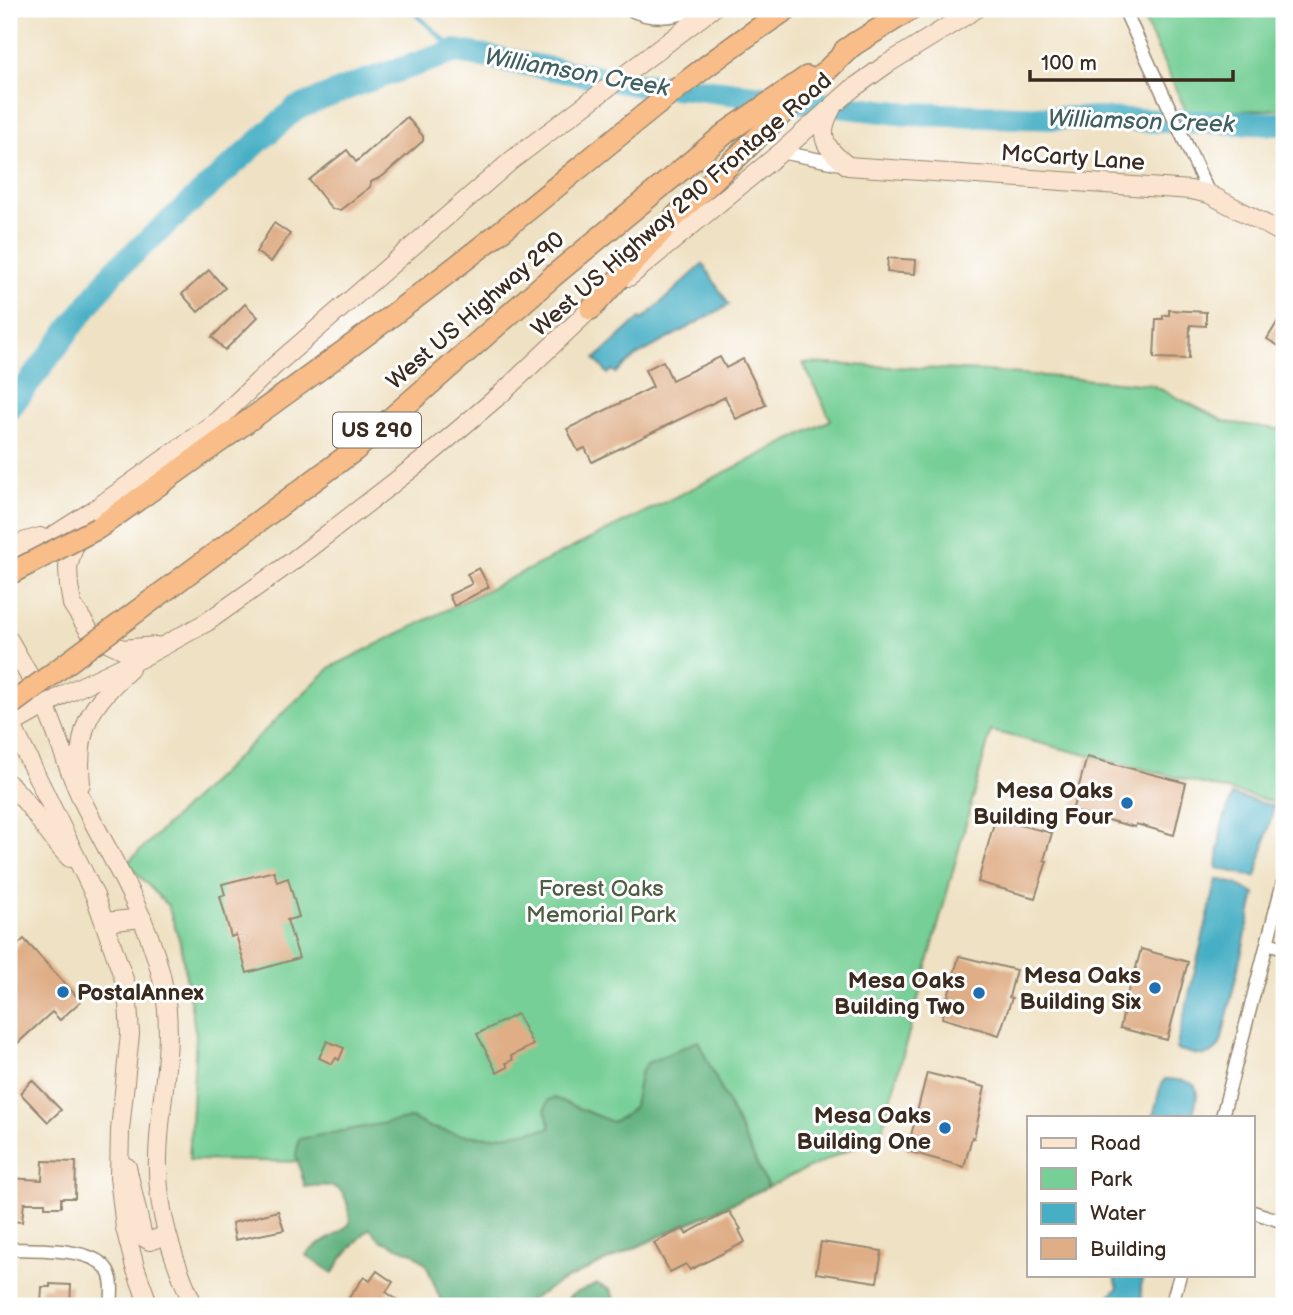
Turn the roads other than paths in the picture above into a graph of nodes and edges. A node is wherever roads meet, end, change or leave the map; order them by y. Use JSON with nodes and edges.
{"nodes":[{"id":1,"x":629,"y":9,"type":"edge"},
{"id":2,"x":697,"y":9,"type":"edge"},
{"id":3,"x":712,"y":9,"type":"edge"},
{"id":4,"x":787,"y":9,"type":"edge"},
{"id":5,"x":911,"y":9,"type":"edge"},
{"id":6,"x":976,"y":9,"type":"edge"},
{"id":7,"x":1124,"y":9,"type":"edge"},
{"id":8,"x":855,"y":43,"type":"junction"},
{"id":9,"x":833,"y":106,"type":"junction"},
{"id":10,"x":781,"y":152,"type":"junction"},
{"id":11,"x":848,"y":166,"type":"junction"},
{"id":12,"x":1209,"y":194,"type":"junction"},
{"id":13,"x":1284,"y":234,"type":"edge"},
{"id":14,"x":591,"y":309,"type":"junction"},
{"id":15,"x":95,"y":509,"type":"junction"},
{"id":16,"x":66,"y":527,"type":"junction"},
{"id":17,"x":9,"y":546,"type":"edge"},
{"id":18,"x":9,"y":564,"type":"edge"},
{"id":19,"x":9,"y":574,"type":"edge"},
{"id":20,"x":9,"y":640,"type":"edge"},
{"id":21,"x":165,"y":645,"type":"junction"},
{"id":22,"x":143,"y":657,"type":"junction"},
{"id":23,"x":45,"y":705,"type":"junction"},
{"id":24,"x":9,"y":719,"type":"edge"},
{"id":25,"x":9,"y":784,"type":"edge"},
{"id":26,"x":83,"y":802,"type":"junction"},
{"id":27,"x":82,"y":870,"type":"junction"},
{"id":28,"x":1284,"y":878,"type":"edge"},
{"id":29,"x":142,"y":918,"type":"junction"},
{"id":30,"x":105,"y":922,"type":"junction"},
{"id":31,"x":1268,"y":943,"type":"junction"},
{"id":32,"x":1284,"y":947,"type":"edge"},
{"id":33,"x":1222,"y":1116,"type":"edge"},
{"id":34,"x":120,"y":1144,"type":"junction"},
{"id":35,"x":1254,"y":1212,"type":"edge"},
{"id":36,"x":1284,"y":1222,"type":"edge"},
{"id":37,"x":167,"y":1235,"type":"junction"},
{"id":38,"x":9,"y":1249,"type":"edge"},
{"id":39,"x":1180,"y":1276,"type":"edge"},
{"id":40,"x":111,"y":1306,"type":"edge"},
{"id":41,"x":149,"y":1306,"type":"edge"},
{"id":42,"x":194,"y":1306,"type":"edge"},
{"id":43,"x":1171,"y":1306,"type":"edge"}],
"edges":[{"from":1,"to":2,"type":"street"},
{"from":3,"to":15,"type":"main road"},
{"from":4,"to":19,"type":"highway","name":"West US Highway 290","bridge":true},
{"from":5,"to":8,"type":"highway","name":"West US Highway 290"},
{"from":6,"to":9,"type":"main road","name":"West US Highway 290 Frontage Road"},
{"from":7,"to":12,"type":"street"},
{"from":8,"to":14,"type":"highway"},
{"from":8,"to":24,"type":"highway","name":"West US Highway 290","number":"US 290","bridge":true},
{"from":9,"to":10,"type":"main road","name":"West US Highway 290 Frontage Road"},
{"from":9,"to":11,"type":"main road"},
{"from":10,"to":11,"type":"street","name":"McCarty Lane"},
{"from":10,"to":14,"type":"main road","name":"West US Highway 290 Frontage Road"},
{"from":11,"to":12,"type":"main road","name":"McCarty Lane"},
{"from":12,"to":13,"type":"main road","name":"McCarty Lane"},
{"from":14,"to":21,"type":"main road","name":"West US Highway 290 Frontage Road"},
{"from":15,"to":16,"type":"main road"},
{"from":15,"to":21,"type":"main road"},
{"from":16,"to":17,"type":"main road"},
{"from":16,"to":18,"type":"main road"},
{"from":20,"to":23,"type":"main road"},
{"from":21,"to":22,"type":"main road","name":"West US Highway 290 Frontage Road"},
{"from":22,"to":23,"type":"main road","name":"West US Highway 290 Frontage Road"},
{"from":22,"to":26,"type":"main road"},
{"from":23,"to":24,"type":"main road","name":"West US Highway 290 Frontage Road"},
{"from":23,"to":26,"type":"main road"},
{"from":24,"to":27,"type":"main road"},
{"from":25,"to":27,"type":"main road"},
{"from":26,"to":29,"type":"main road"},
{"from":27,"to":30,"type":"main road"},
{"from":28,"to":31,"type":"street"},
{"from":29,"to":30,"type":"main road"},
{"from":29,"to":37,"type":"main road"},
{"from":30,"to":34,"type":"main road"},
{"from":31,"to":32,"type":"street"},
{"from":31,"to":33,"type":"street"},
{"from":34,"to":37,"type":"main road"},
{"from":34,"to":41,"type":"main road"},
{"from":35,"to":36,"type":"street"},
{"from":37,"to":42,"type":"main road"},
{"from":38,"to":40,"type":"street"},
{"from":39,"to":43,"type":"street"}]}
